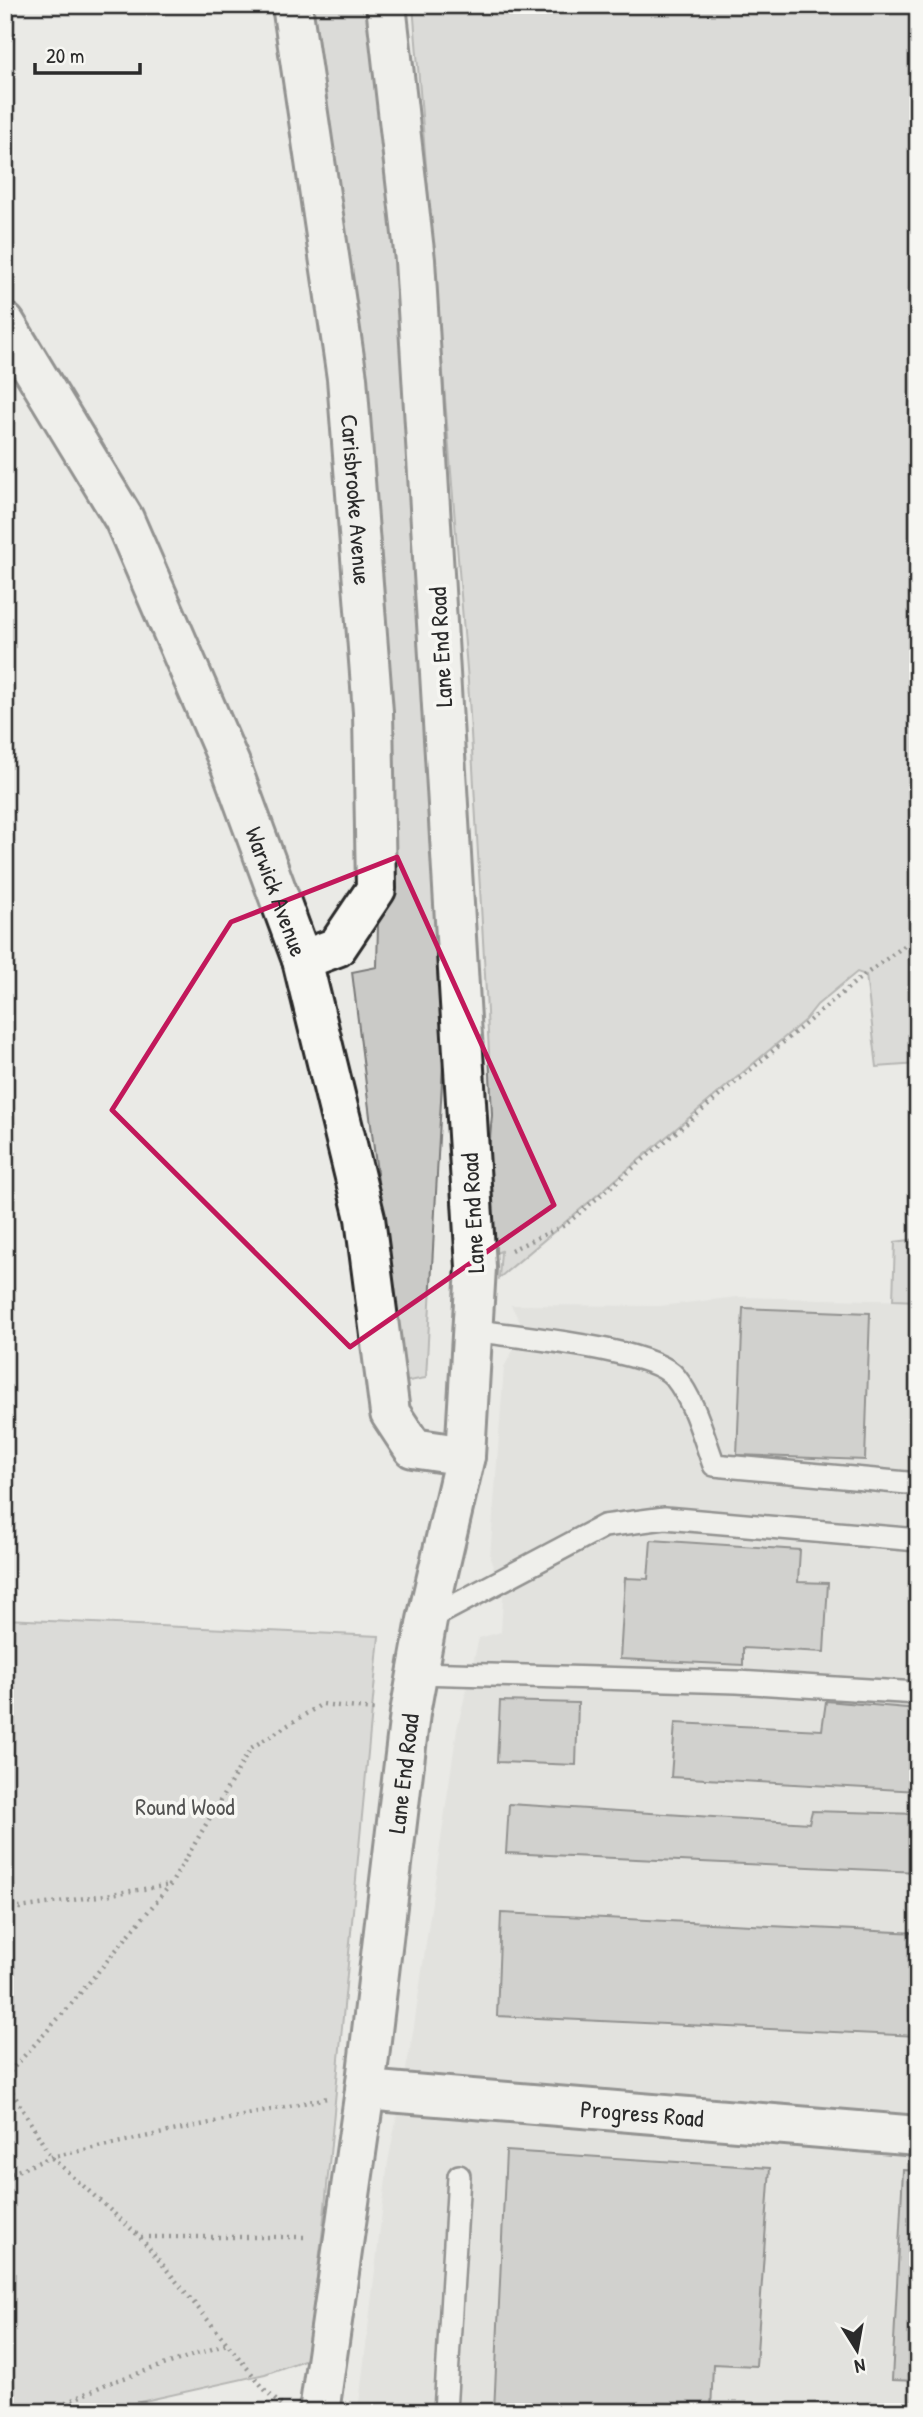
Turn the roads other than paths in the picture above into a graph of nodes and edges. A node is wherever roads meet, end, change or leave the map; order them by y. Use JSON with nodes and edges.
{"nodes":[{"id":1,"x":292,"y":5,"type":"edge"},
{"id":2,"x":386,"y":5,"type":"edge"},
{"id":3,"x":5,"y":323,"type":"edge"},
{"id":4,"x":302,"y":960,"type":"junction"},
{"id":5,"x":473,"y":1330,"type":"junction"},
{"id":6,"x":466,"y":1456,"type":"junction"},
{"id":7,"x":918,"y":1484,"type":"edge"},
{"id":8,"x":918,"y":1540,"type":"edge"},
{"id":9,"x":426,"y":1620,"type":"junction"},
{"id":10,"x":416,"y":1673,"type":"junction"},
{"id":11,"x":918,"y":1693,"type":"edge"},
{"id":12,"x":365,"y":2090,"type":"junction"},
{"id":13,"x":918,"y":2136,"type":"edge"},
{"id":14,"x":459,"y":2176,"type":"dead end"},
{"id":15,"x":319,"y":2412,"type":"edge"},
{"id":16,"x":445,"y":2412,"type":"edge"}],
"edges":[{"from":1,"to":4,"type":"street","name":"Carisbrooke Avenue"},
{"from":2,"to":5,"type":"street","name":"Lane End Road"},
{"from":3,"to":4,"type":"street","name":"Warwick Avenue"},
{"from":4,"to":6,"type":"street","name":"Warwick Avenue"},
{"from":5,"to":6,"type":"street","name":"Lane End Road"},
{"from":5,"to":7,"type":"lane"},
{"from":6,"to":9,"type":"street","name":"Lane End Road"},
{"from":8,"to":9,"type":"lane"},
{"from":9,"to":10,"type":"street","name":"Lane End Road"},
{"from":10,"to":11,"type":"lane"},
{"from":10,"to":12,"type":"street","name":"Lane End Road"},
{"from":12,"to":13,"type":"street","name":"Progress Road"},
{"from":12,"to":15,"type":"street","name":"Lane End Road"},
{"from":14,"to":16,"type":"lane"}]}
